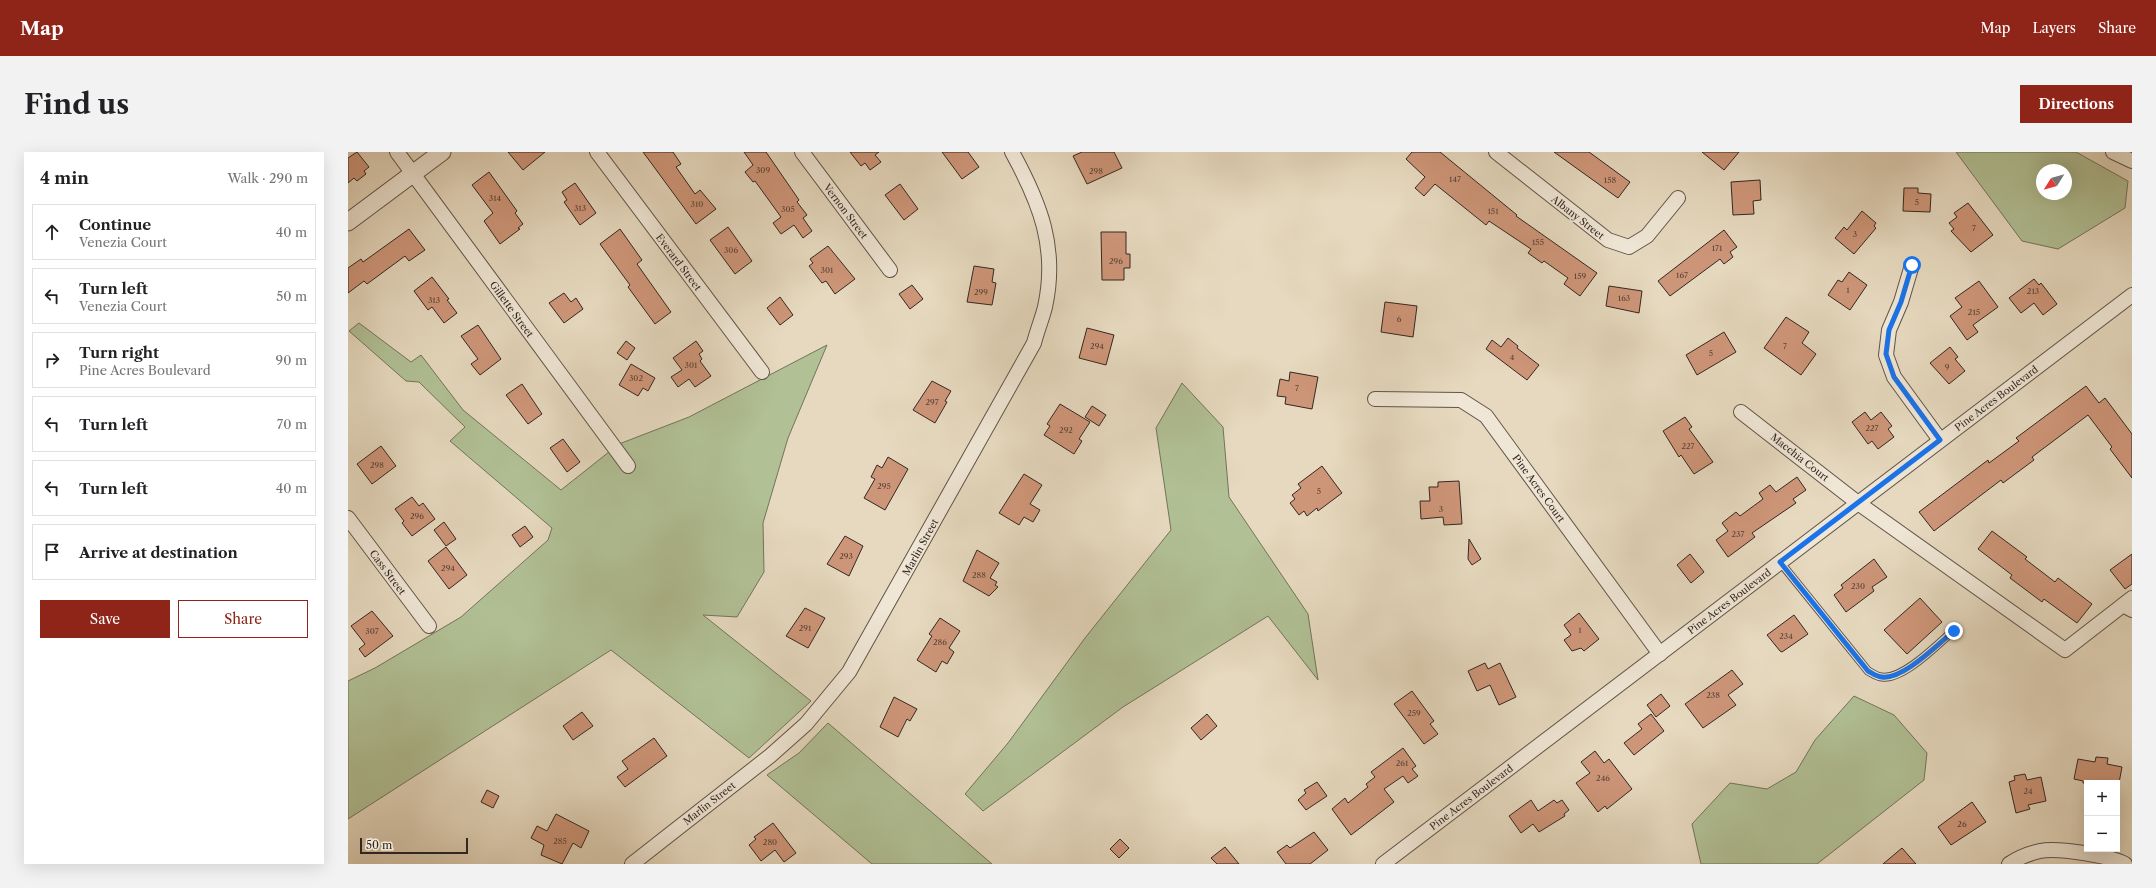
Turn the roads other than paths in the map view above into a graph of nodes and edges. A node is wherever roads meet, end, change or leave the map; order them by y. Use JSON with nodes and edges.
{"nodes":[{"id":1,"x":397,"y":152,"type":"edge"},
{"id":2,"x":442,"y":152,"type":"edge"},
{"id":3,"x":596,"y":152,"type":"edge"},
{"id":4,"x":802,"y":152,"type":"edge"},
{"id":5,"x":1012,"y":152,"type":"edge"},
{"id":6,"x":2113,"y":152,"type":"edge"},
{"id":7,"x":1504,"y":155,"type":"edge"},
{"id":8,"x":2132,"y":161,"type":"edge"},
{"id":9,"x":413,"y":174,"type":"junction"},
{"id":10,"x":1678,"y":198,"type":"dead end"},
{"id":11,"x":348,"y":222,"type":"edge"},
{"id":12,"x":1912,"y":265,"type":"dead end"},
{"id":13,"x":890,"y":270,"type":"dead end"},
{"id":14,"x":2132,"y":295,"type":"edge"},
{"id":15,"x":762,"y":372,"type":"dead end"},
{"id":16,"x":1375,"y":399,"type":"dead end"},
{"id":17,"x":1742,"y":412,"type":"dead end"},
{"id":18,"x":1940,"y":440,"type":"junction"},
{"id":19,"x":628,"y":466,"type":"dead end"},
{"id":20,"x":1858,"y":502,"type":"junction"},
{"id":21,"x":348,"y":518,"type":"edge"},
{"id":22,"x":1780,"y":562,"type":"junction"},
{"id":23,"x":2129,"y":604,"type":"edge"},
{"id":24,"x":429,"y":626,"type":"dead end"},
{"id":25,"x":1954,"y":631,"type":"dead end"},
{"id":26,"x":1660,"y":654,"type":"junction"},
{"id":27,"x":632,"y":864,"type":"edge"},
{"id":28,"x":1383,"y":864,"type":"edge"},
{"id":29,"x":2009,"y":864,"type":"edge"},
{"id":30,"x":2125,"y":864,"type":"edge"}],
"edges":[{"from":1,"to":9,"type":"street","name":"Gillette Street"},
{"from":2,"to":9,"type":"street"},
{"from":3,"to":15,"type":"street","name":"Everard Street"},
{"from":4,"to":13,"type":"street","name":"Vernon Street"},
{"from":5,"to":27,"type":"street","name":"Marlin Street"},
{"from":6,"to":8,"type":"street"},
{"from":7,"to":10,"type":"street","name":"Albany Street"},
{"from":9,"to":11,"type":"street"},
{"from":9,"to":19,"type":"street","name":"Gillette Street"},
{"from":12,"to":18,"type":"street"},
{"from":14,"to":18,"type":"street","name":"Pine Acres Boulevard"},
{"from":16,"to":26,"type":"street","name":"Pine Acres Court"},
{"from":17,"to":20,"type":"street","name":"Macchia Court"},
{"from":18,"to":20,"type":"street","name":"Pine Acres Boulevard"},
{"from":20,"to":22,"type":"street","name":"Pine Acres Boulevard"},
{"from":20,"to":23,"type":"street","name":"Macchia Court"},
{"from":21,"to":24,"type":"street","name":"Cass Street"},
{"from":22,"to":25,"type":"lane"},
{"from":22,"to":26,"type":"street","name":"Pine Acres Boulevard"},
{"from":26,"to":28,"type":"street","name":"Pine Acres Boulevard"},
{"from":29,"to":30,"type":"street"}]}
